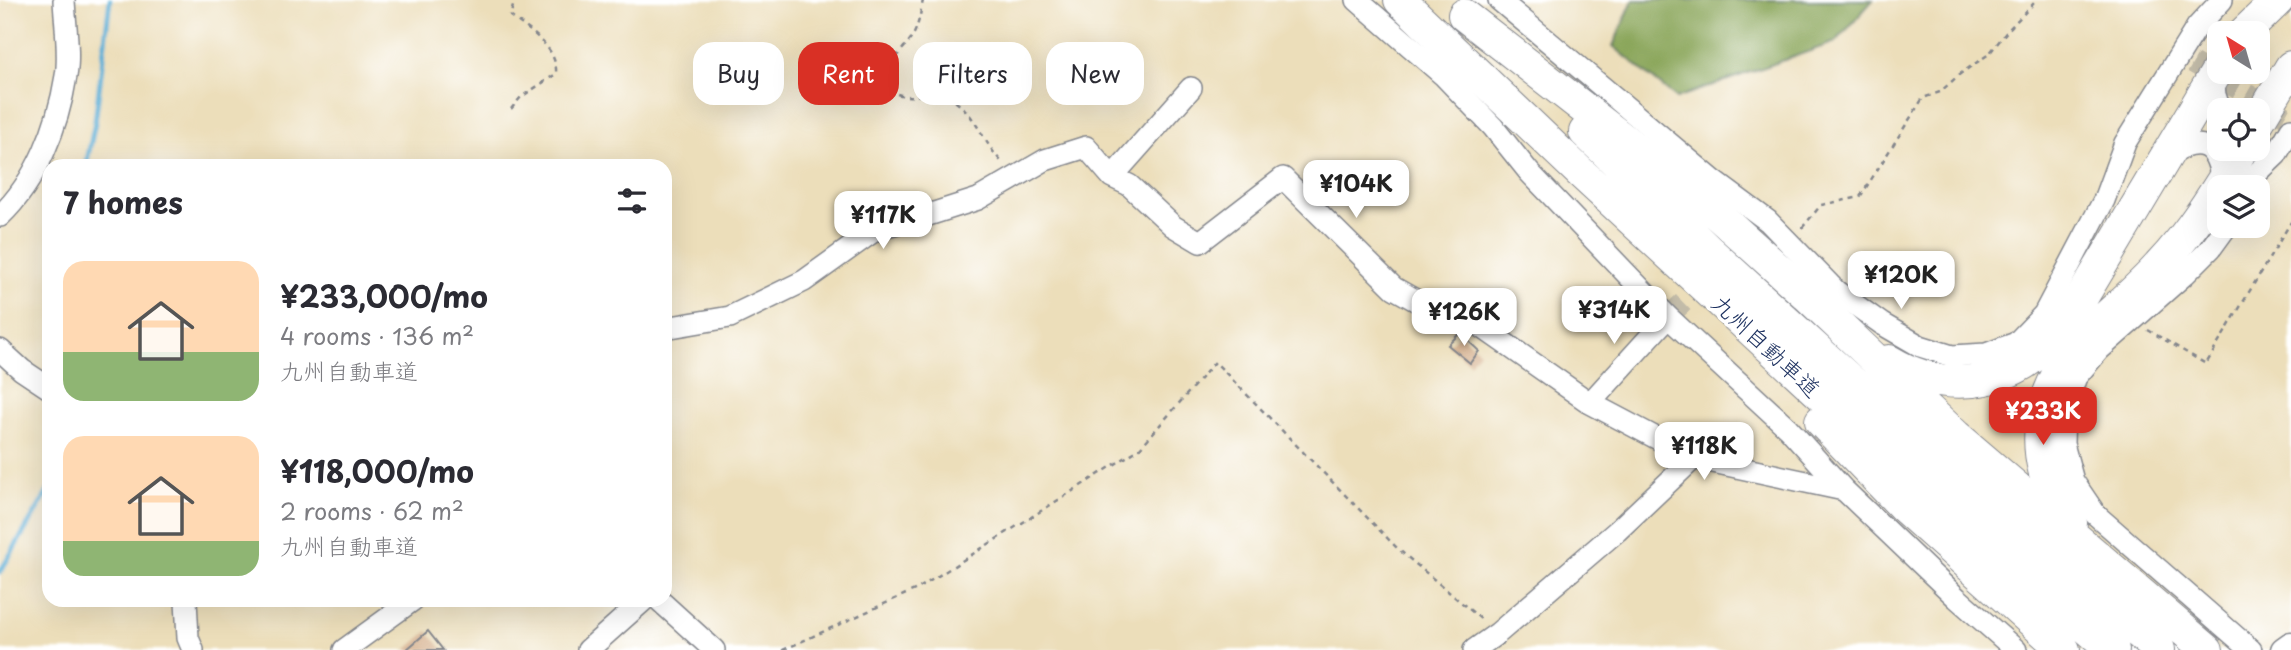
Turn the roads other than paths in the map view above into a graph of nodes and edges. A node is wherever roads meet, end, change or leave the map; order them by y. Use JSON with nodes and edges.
{"nodes":[{"id":1,"x":64,"y":0,"type":"edge"},
{"id":2,"x":1357,"y":0,"type":"edge"},
{"id":3,"x":1400,"y":0,"type":"edge"},
{"id":4,"x":1499,"y":0,"type":"edge"},
{"id":5,"x":2222,"y":0,"type":"edge"},
{"id":6,"x":2278,"y":0,"type":"edge"},
{"id":7,"x":1456,"y":8,"type":"edge"},
{"id":8,"x":2257,"y":21,"type":"edge"},
{"id":9,"x":2201,"y":66,"type":"edge"},
{"id":10,"x":2291,"y":67,"type":"edge"},
{"id":11,"x":1191,"y":88,"type":"dead end"},
{"id":12,"x":2213,"y":98,"type":"edge"},
{"id":13,"x":2275,"y":117,"type":"edge"},
{"id":14,"x":2168,"y":154,"type":"junction"},
{"id":15,"x":1580,"y":172,"type":"junction"},
{"id":16,"x":2229,"y":175,"type":"edge"},
{"id":17,"x":2255,"y":175,"type":"edge"},
{"id":18,"x":1112,"y":177,"type":"junction"},
{"id":19,"x":2207,"y":211,"type":"edge"},
{"id":20,"x":0,"y":216,"type":"edge"},
{"id":21,"x":2218,"y":238,"type":"edge"},
{"id":22,"x":1809,"y":297,"type":"junction"},
{"id":23,"x":1668,"y":317,"type":"junction"},
{"id":24,"x":672,"y":327,"type":"edge"},
{"id":25,"x":0,"y":350,"type":"edge"},
{"id":26,"x":42,"y":383,"type":"edge"},
{"id":27,"x":1590,"y":403,"type":"junction"},
{"id":28,"x":1694,"y":458,"type":"junction"},
{"id":29,"x":1844,"y":490,"type":"junction"},
{"id":30,"x":186,"y":607,"type":"edge"},
{"id":31,"x":403,"y":607,"type":"edge"},
{"id":32,"x":636,"y":607,"type":"edge"},
{"id":33,"x":667,"y":607,"type":"edge"},
{"id":34,"x":2170,"y":639,"type":"edge"},
{"id":35,"x":2291,"y":645,"type":"edge"},
{"id":36,"x":193,"y":650,"type":"edge"},
{"id":37,"x":344,"y":650,"type":"edge"},
{"id":38,"x":588,"y":650,"type":"edge"},
{"id":39,"x":714,"y":650,"type":"edge"},
{"id":40,"x":1474,"y":650,"type":"edge"},
{"id":41,"x":2016,"y":650,"type":"edge"},
{"id":42,"x":2064,"y":650,"type":"edge"},
{"id":43,"x":2113,"y":650,"type":"edge"},
{"id":44,"x":2207,"y":650,"type":"edge"},
{"id":45,"x":2251,"y":650,"type":"edge"},
{"id":46,"x":2284,"y":650,"type":"edge"}],
"edges":[{"from":1,"to":20,"type":"street"},
{"from":2,"to":23,"type":"street"},
{"from":3,"to":15,"type":"highway","name":"九州自動車道"},
{"from":4,"to":9,"type":"street"},
{"from":5,"to":9,"type":"street"},
{"from":6,"to":8,"type":"highway"},
{"from":7,"to":22,"type":"highway"},
{"from":7,"to":34,"type":"highway","name":"九州自動車道"},
{"from":9,"to":12,"type":"street"},
{"from":9,"to":14,"type":"highway"},
{"from":10,"to":13,"type":"highway"},
{"from":11,"to":18,"type":"street"},
{"from":13,"to":17,"type":"street"},
{"from":14,"to":16,"type":"street"},
{"from":14,"to":22,"type":"highway"},
{"from":15,"to":42,"type":"highway"},
{"from":15,"to":43,"type":"highway","name":"九州自動車道"},
{"from":18,"to":24,"type":"street"},
{"from":18,"to":27,"type":"street"},
{"from":19,"to":34,"type":"highway"},
{"from":21,"to":45,"type":"street"},
{"from":22,"to":34,"type":"highway"},
{"from":23,"to":27,"type":"street"},
{"from":23,"to":29,"type":"street"},
{"from":25,"to":26,"type":"street"},
{"from":27,"to":28,"type":"street"},
{"from":28,"to":29,"type":"street"},
{"from":28,"to":40,"type":"street"},
{"from":29,"to":41,"type":"street"},
{"from":30,"to":36,"type":"street"},
{"from":31,"to":37,"type":"street"},
{"from":32,"to":38,"type":"street"},
{"from":33,"to":39,"type":"street"},
{"from":34,"to":44,"type":"highway"},
{"from":35,"to":46,"type":"main road"}]}
